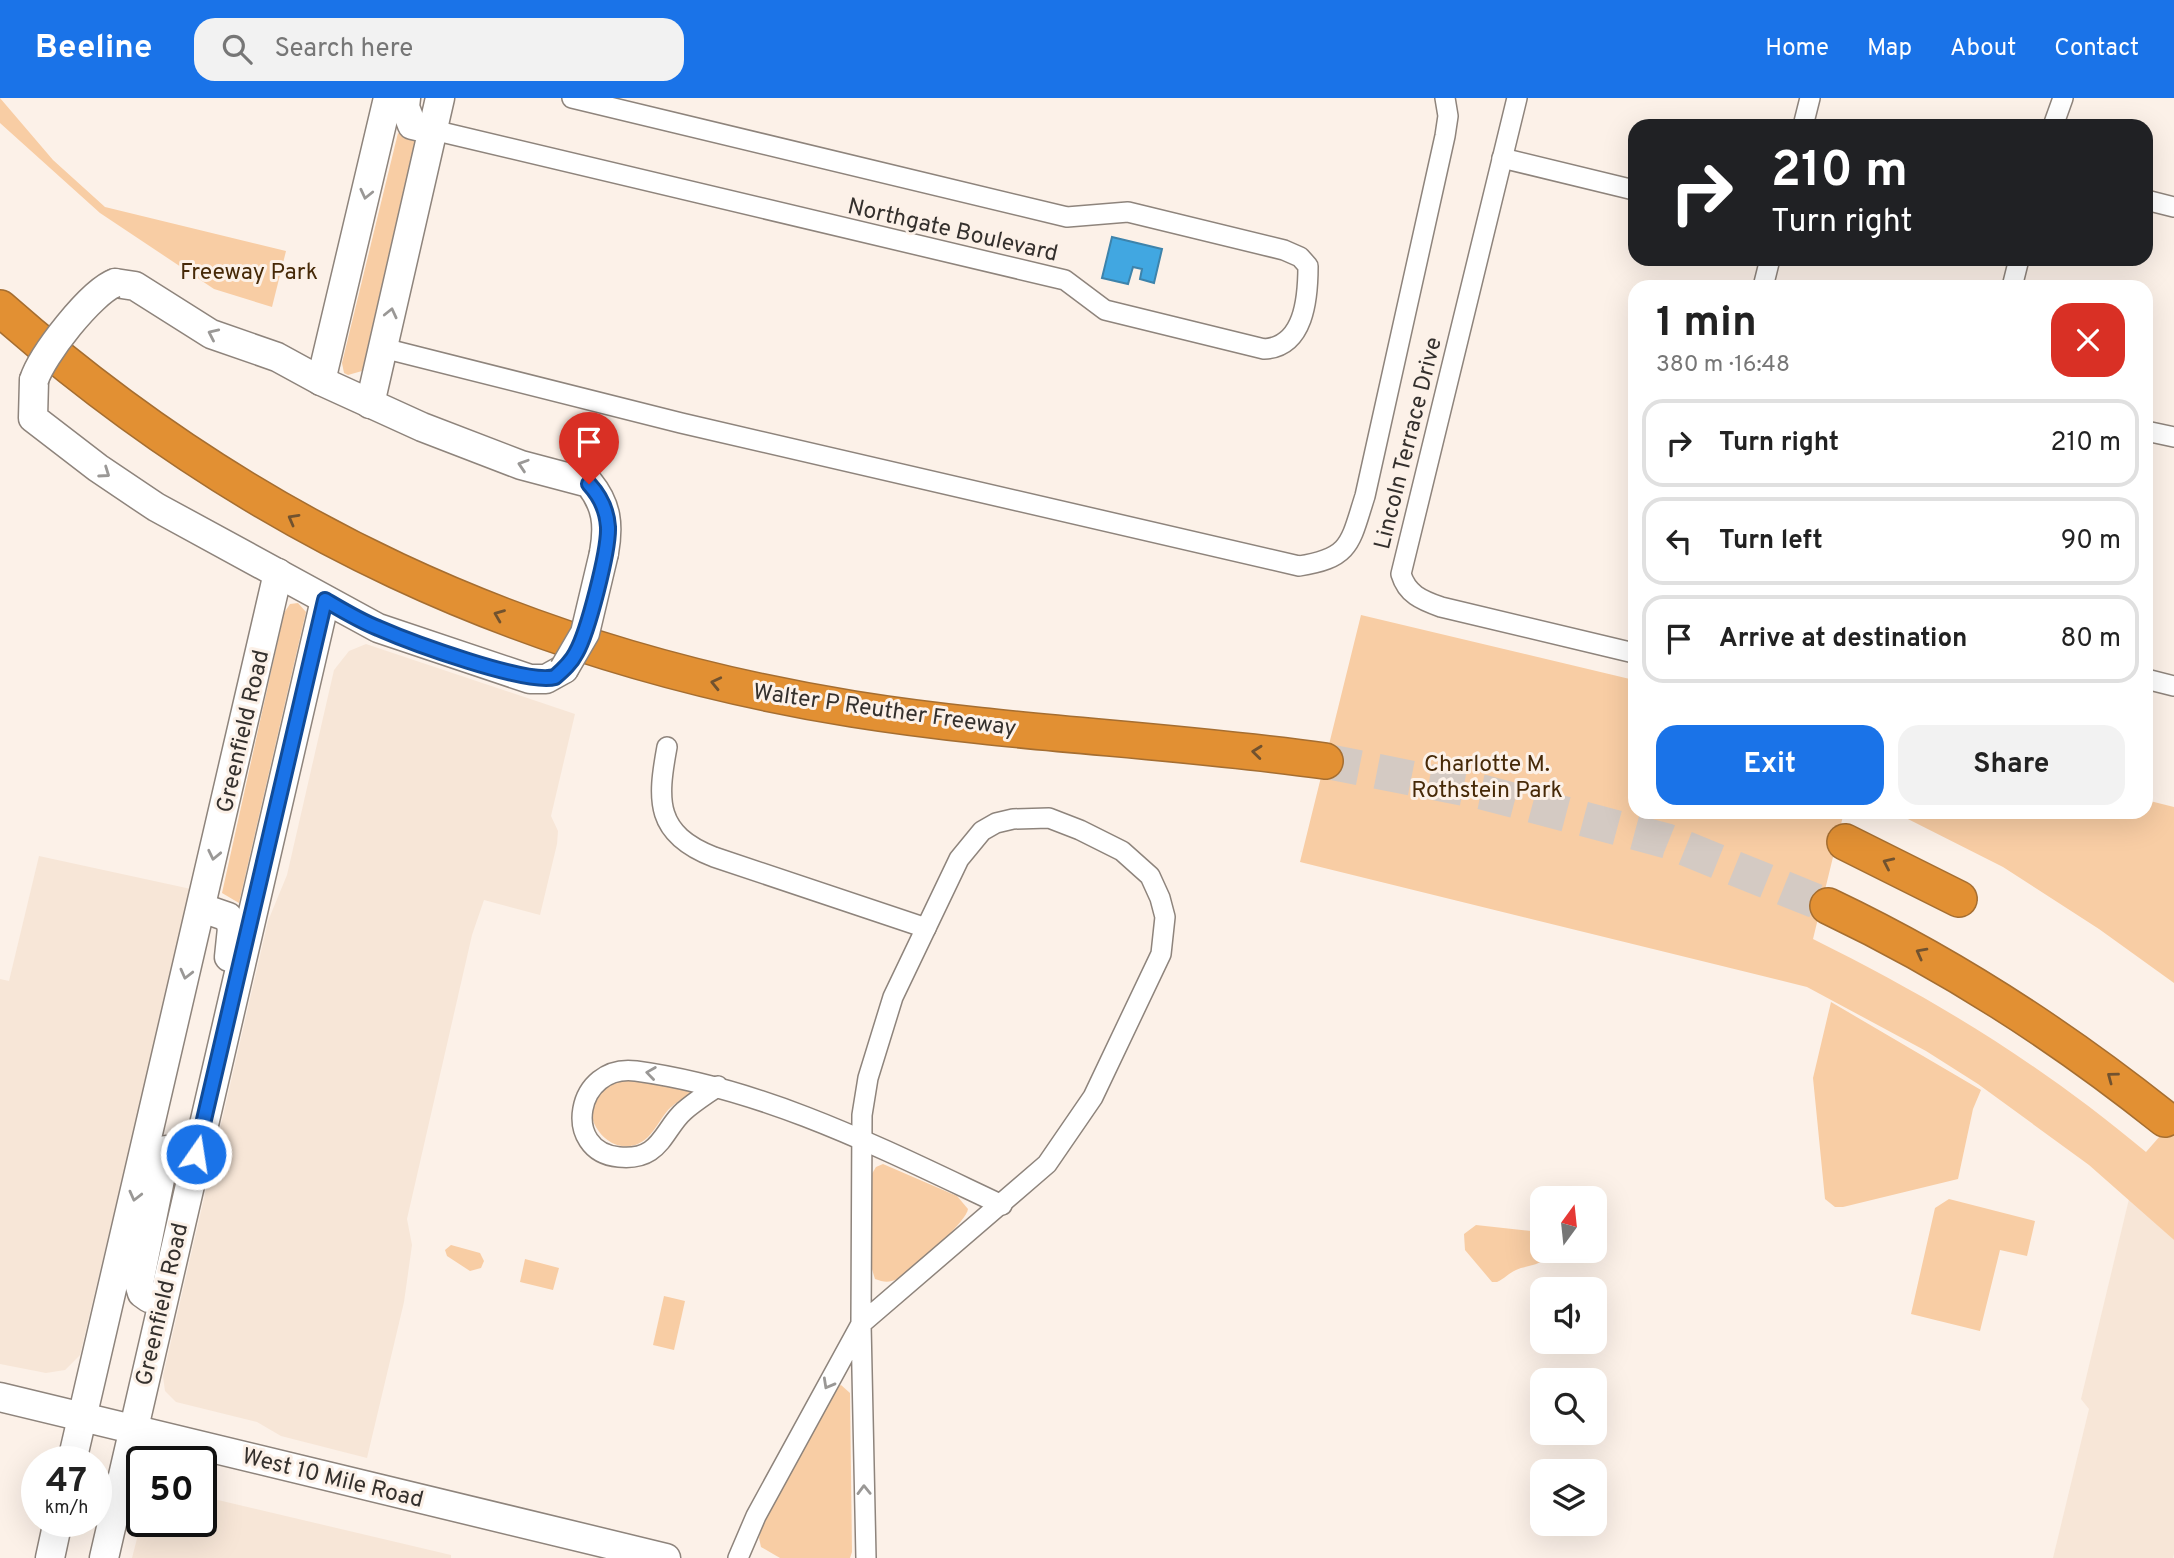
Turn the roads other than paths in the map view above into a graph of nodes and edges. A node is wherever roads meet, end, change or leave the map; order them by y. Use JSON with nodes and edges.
{"nodes":[{"id":1,"x":388,"y":98,"type":"edge"},
{"id":2,"x":407,"y":98,"type":"edge"},
{"id":3,"x":440,"y":98,"type":"edge"},
{"id":4,"x":572,"y":98,"type":"edge"},
{"id":5,"x":1446,"y":98,"type":"edge"},
{"id":6,"x":1517,"y":98,"type":"edge"},
{"id":7,"x":1810,"y":98,"type":"edge"},
{"id":8,"x":2063,"y":98,"type":"edge"},
{"id":9,"x":1805,"y":119,"type":"edge"},
{"id":10,"x":2056,"y":119,"type":"edge"},
{"id":11,"x":433,"y":130,"type":"junction"},
{"id":12,"x":1502,"y":158,"type":"junction"},
{"id":13,"x":1628,"y":189,"type":"edge"},
{"id":14,"x":2153,"y":202,"type":"edge"},
{"id":15,"x":2174,"y":207,"type":"edge"},
{"id":16,"x":0,"y":307,"type":"edge"},
{"id":17,"x":383,"y":348,"type":"junction"},
{"id":18,"x":321,"y":381,"type":"junction"},
{"id":19,"x":370,"y":404,"type":"junction"},
{"id":20,"x":2153,"y":432,"type":"edge"},
{"id":21,"x":2174,"y":438,"type":"edge"},
{"id":22,"x":278,"y":573,"type":"junction"},
{"id":23,"x":325,"y":600,"type":"junction"},
{"id":24,"x":1628,"y":652,"type":"edge"},
{"id":25,"x":2153,"y":681,"type":"edge"},
{"id":26,"x":2174,"y":686,"type":"edge"},
{"id":27,"x":667,"y":747,"type":"dead end"},
{"id":28,"x":1325,"y":761,"type":"tunnel mouth"},
{"id":29,"x":1845,"y":842,"type":"dead end"},
{"id":30,"x":1959,"y":899,"type":"dead end"},
{"id":31,"x":1828,"y":906,"type":"tunnel mouth"},
{"id":32,"x":202,"y":908,"type":"junction"},
{"id":33,"x":926,"y":928,"type":"junction"},
{"id":34,"x":172,"y":1035,"type":"junction"},
{"id":35,"x":718,"y":1086,"type":"junction"},
{"id":36,"x":2165,"y":1119,"type":"dead end"},
{"id":37,"x":860,"y":1138,"type":"junction"},
{"id":38,"x":1002,"y":1205,"type":"junction"},
{"id":39,"x":179,"y":1223,"type":"junction"},
{"id":40,"x":162,"y":1297,"type":"junction"},
{"id":41,"x":861,"y":1324,"type":"junction"},
{"id":42,"x":0,"y":1397,"type":"edge"},
{"id":43,"x":82,"y":1416,"type":"junction"},
{"id":44,"x":132,"y":1428,"type":"junction"},
{"id":45,"x":75,"y":1446,"type":"edge"},
{"id":46,"x":58,"y":1537,"type":"edge"},
{"id":47,"x":604,"y":1551,"type":"edge"},
{"id":48,"x":59,"y":1556,"type":"edge"},
{"id":49,"x":104,"y":1558,"type":"edge"},
{"id":50,"x":666,"y":1558,"type":"edge"},
{"id":51,"x":738,"y":1558,"type":"edge"},
{"id":52,"x":866,"y":1558,"type":"edge"}],
"edges":[{"from":1,"to":18,"type":"main road","one_way":true},
{"from":2,"to":11,"type":"main road"},
{"from":3,"to":11,"type":"main road"},
{"from":4,"to":11,"type":"street","name":"Northgate Boulevard"},
{"from":5,"to":17,"type":"street"},
{"from":6,"to":12,"type":"street","name":"Lincoln Terrace Drive"},
{"from":7,"to":9,"type":"street"},
{"from":8,"to":10,"type":"street"},
{"from":17,"to":11,"type":"main road","one_way":true},
{"from":12,"to":13,"type":"street"},
{"from":12,"to":24,"type":"street","name":"Lincoln Terrace Drive"},
{"from":14,"to":15,"type":"street"},
{"from":28,"to":16,"type":"highway","name":"Walter P Reuther Freeway","one_way":true},
{"from":17,"to":19,"type":"main road"},
{"from":18,"to":19,"type":"main road"},
{"from":18,"to":22,"type":"main road","one_way":true,"bridge":true},
{"from":23,"to":19,"type":"main road","one_way":true,"bridge":true},
{"from":20,"to":21,"type":"street"},
{"from":22,"to":23,"type":"main road"},
{"from":22,"to":32,"type":"main road","name":"Greenfield Road","one_way":true},
{"from":23,"to":39,"type":"main road","name":"Greenfield Road"},
{"from":25,"to":26,"type":"street"},
{"from":27,"to":33,"type":"street"},
{"from":30,"to":29,"type":"highway","one_way":true},
{"from":36,"to":31,"type":"highway","one_way":true},
{"from":32,"to":34,"type":"main road","name":"Greenfield Road","one_way":true},
{"from":32,"to":39,"type":"main road"},
{"from":33,"to":37,"type":"street"},
{"from":33,"to":38,"type":"street"},
{"from":34,"to":40,"type":"main road"},
{"from":34,"to":43,"type":"main road","name":"Greenfield Road","one_way":true},
{"from":35,"to":35,"type":"street","one_way":true},
{"from":35,"to":37,"type":"street"},
{"from":37,"to":38,"type":"street"},
{"from":37,"to":41,"type":"street"},
{"from":38,"to":41,"type":"street"},
{"from":39,"to":40,"type":"main road","name":"Greenfield Road"},
{"from":40,"to":44,"type":"main road","name":"Greenfield Road"},
{"from":41,"to":51,"type":"street","one_way":true},
{"from":52,"to":41,"type":"street","one_way":true},
{"from":42,"to":43,"type":"main road","name":"West 10 Mile Road"},
{"from":43,"to":44,"type":"main road","name":"West 10 Mile Road"},
{"from":43,"to":45,"type":"main road","name":"Greenfield Road"},
{"from":44,"to":47,"type":"main road","name":"West 10 Mile Road"},
{"from":44,"to":49,"type":"main road","name":"Greenfield Road"},
{"from":46,"to":48,"type":"main road"},
{"from":47,"to":50,"type":"main road","name":"West 10 Mile Road"}]}
